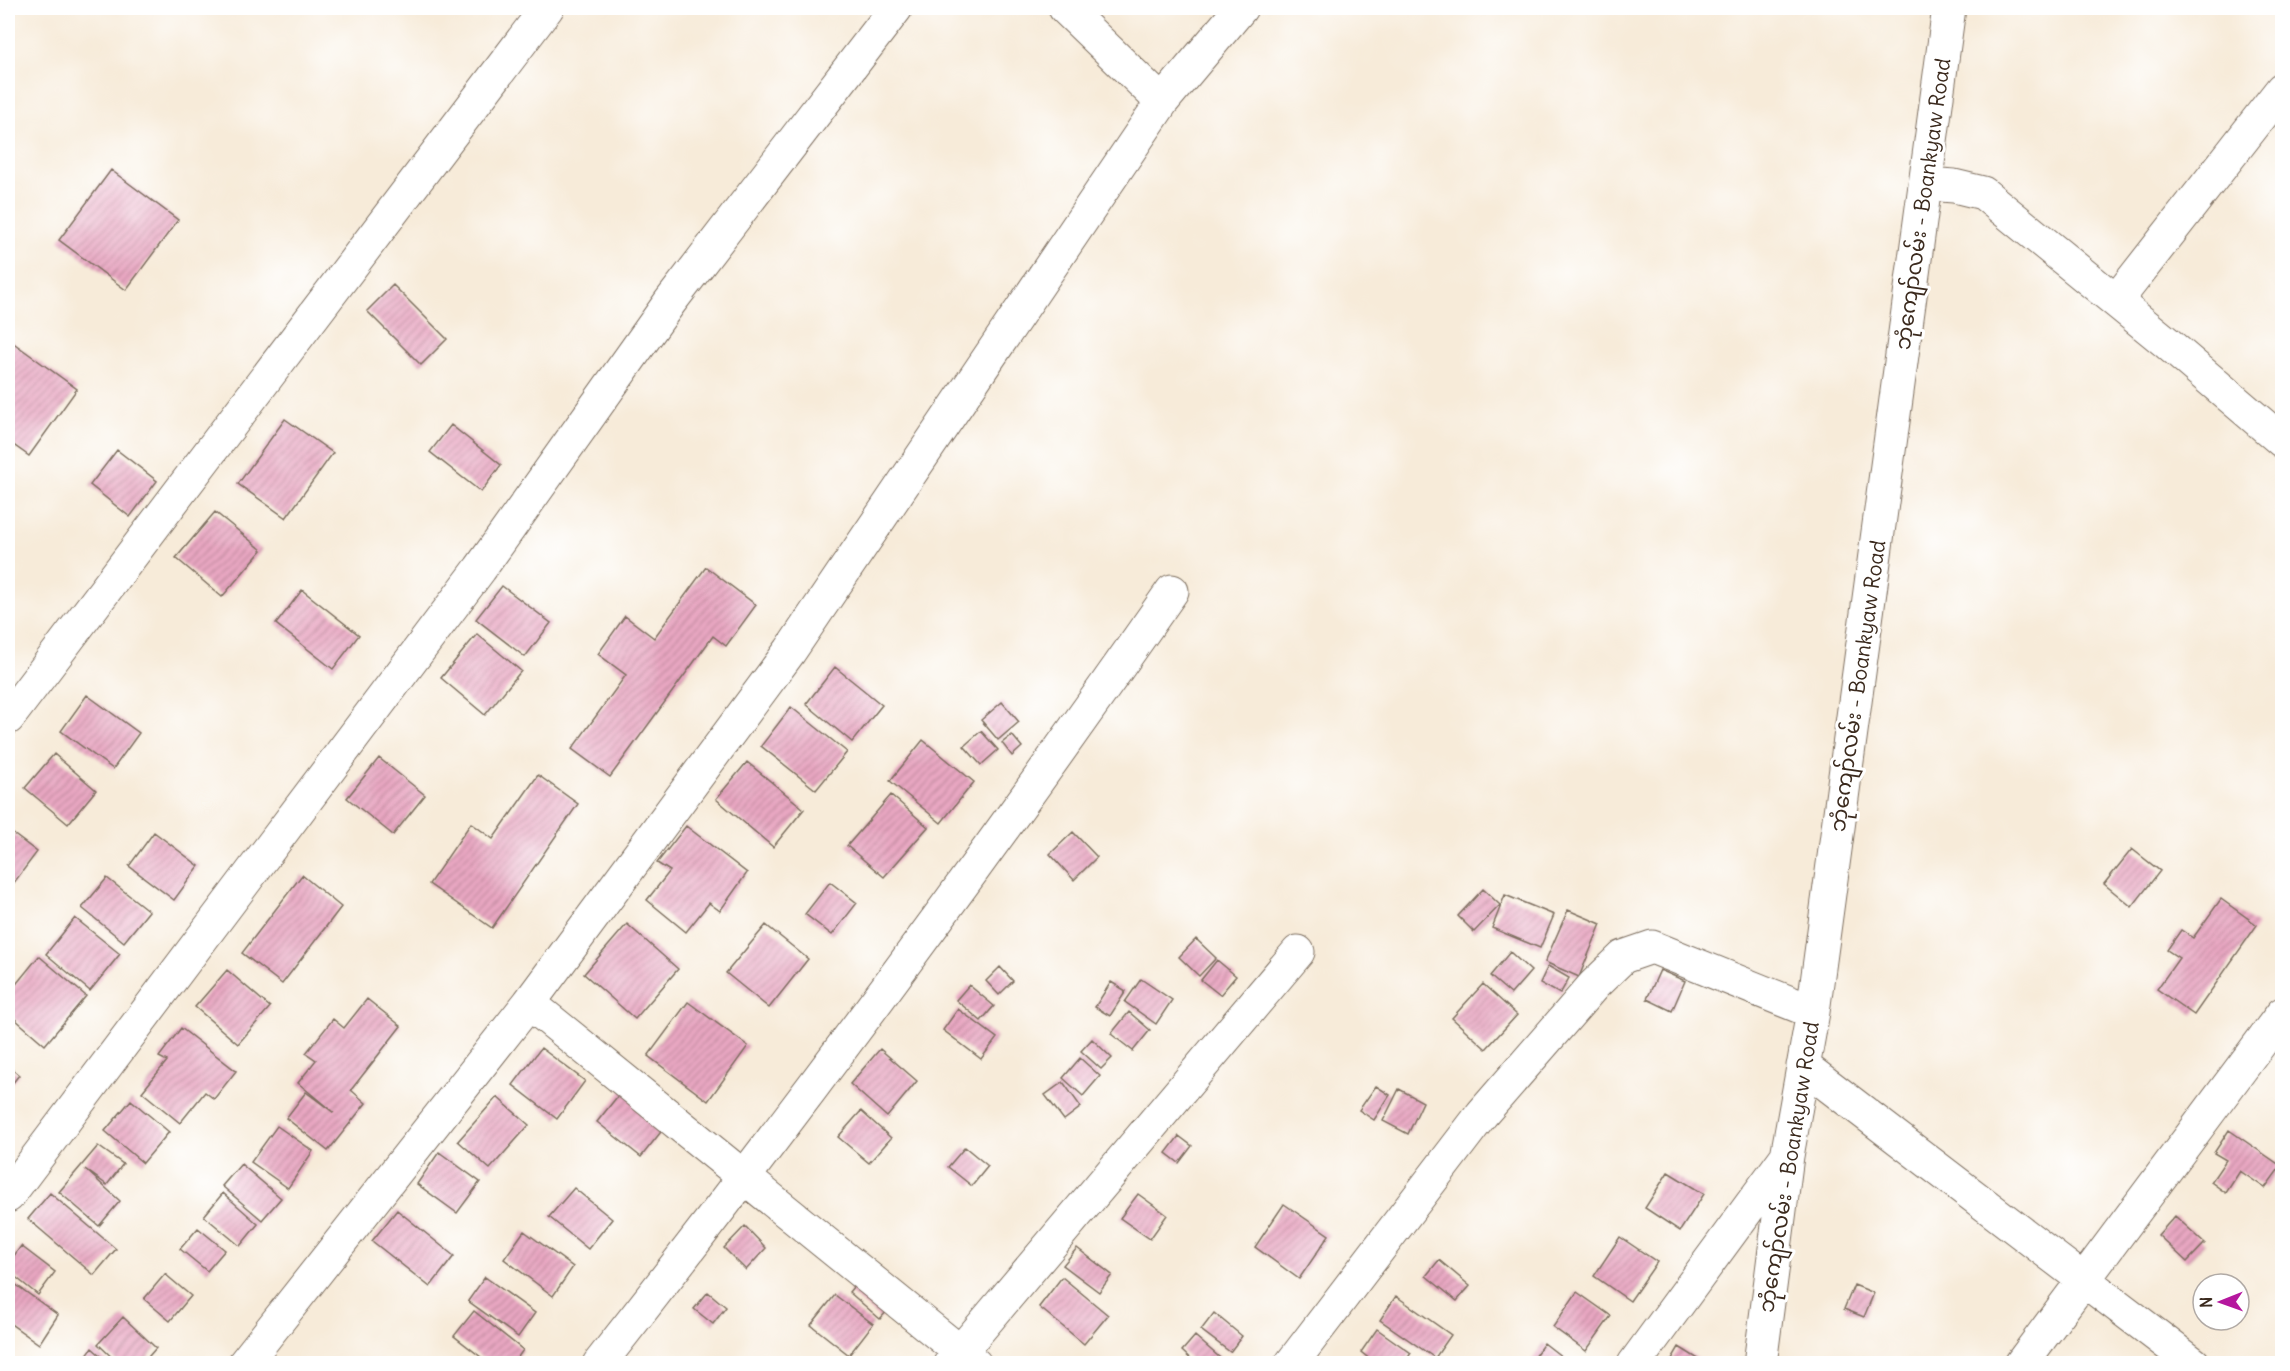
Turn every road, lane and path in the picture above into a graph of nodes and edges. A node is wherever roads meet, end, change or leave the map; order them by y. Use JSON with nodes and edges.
{"nodes":[{"id":1,"x":547,"y":8,"type":"edge"},
{"id":2,"x":896,"y":8,"type":"edge"},
{"id":3,"x":1065,"y":8,"type":"edge"},
{"id":4,"x":1241,"y":8,"type":"edge"},
{"id":5,"x":1949,"y":8,"type":"edge"},
{"id":6,"x":2283,"y":89,"type":"edge"},
{"id":7,"x":1162,"y":102,"type":"junction"},
{"id":8,"x":1927,"y":184,"type":"junction"},
{"id":9,"x":2116,"y":301,"type":"junction"},
{"id":10,"x":2283,"y":441,"type":"edge"},
{"id":11,"x":1172,"y":591,"type":"dead end"},
{"id":12,"x":8,"y":718,"type":"edge"},
{"id":13,"x":1298,"y":951,"type":"dead end"},
{"id":14,"x":530,"y":1003,"type":"junction"},
{"id":15,"x":1813,"y":1012,"type":"junction"},
{"id":16,"x":2283,"y":1014,"type":"edge"},
{"id":17,"x":1803,"y":1066,"type":"junction"},
{"id":18,"x":1787,"y":1156,"type":"junction"},
{"id":19,"x":746,"y":1178,"type":"junction"},
{"id":20,"x":8,"y":1196,"type":"edge"},
{"id":21,"x":2084,"y":1279,"type":"junction"},
{"id":22,"x":961,"y":1359,"type":"edge"},
{"id":23,"x":244,"y":1364,"type":"edge"},
{"id":24,"x":599,"y":1364,"type":"edge"},
{"id":25,"x":1291,"y":1364,"type":"edge"},
{"id":26,"x":1635,"y":1364,"type":"edge"},
{"id":27,"x":1760,"y":1364,"type":"edge"},
{"id":28,"x":2021,"y":1364,"type":"edge"},
{"id":29,"x":2194,"y":1364,"type":"edge"}],
"edges":[{"from":1,"to":12,"type":"street"},
{"from":2,"to":20,"type":"street"},
{"from":3,"to":7,"type":"street"},
{"from":4,"to":7,"type":"street"},
{"from":5,"to":8,"type":"street","name":"ဘုံကျော်လမ်း - Boankyaw Road"},
{"from":6,"to":9,"type":"street"},
{"from":7,"to":14,"type":"street"},
{"from":8,"to":9,"type":"street"},
{"from":8,"to":15,"type":"street","name":"ဘုံကျော်လမ်း - Boankyaw Road"},
{"from":9,"to":10,"type":"street"},
{"from":11,"to":19,"type":"street"},
{"from":13,"to":22,"type":"street"},
{"from":14,"to":19,"type":"street"},
{"from":14,"to":23,"type":"street"},
{"from":15,"to":17,"type":"street","name":"ဘုံကျော်လမ်း - Boankyaw Road"},
{"from":15,"to":25,"type":"street"},
{"from":16,"to":21,"type":"street"},
{"from":17,"to":18,"type":"street","name":"ဘုံကျော်လမ်း - Boankyaw Road"},
{"from":17,"to":21,"type":"street"},
{"from":18,"to":26,"type":"street"},
{"from":18,"to":27,"type":"street","name":"ဘုံကျော်လမ်း - Boankyaw Road"},
{"from":19,"to":22,"type":"street"},
{"from":19,"to":24,"type":"street"},
{"from":21,"to":28,"type":"street"},
{"from":21,"to":29,"type":"street"}]}
